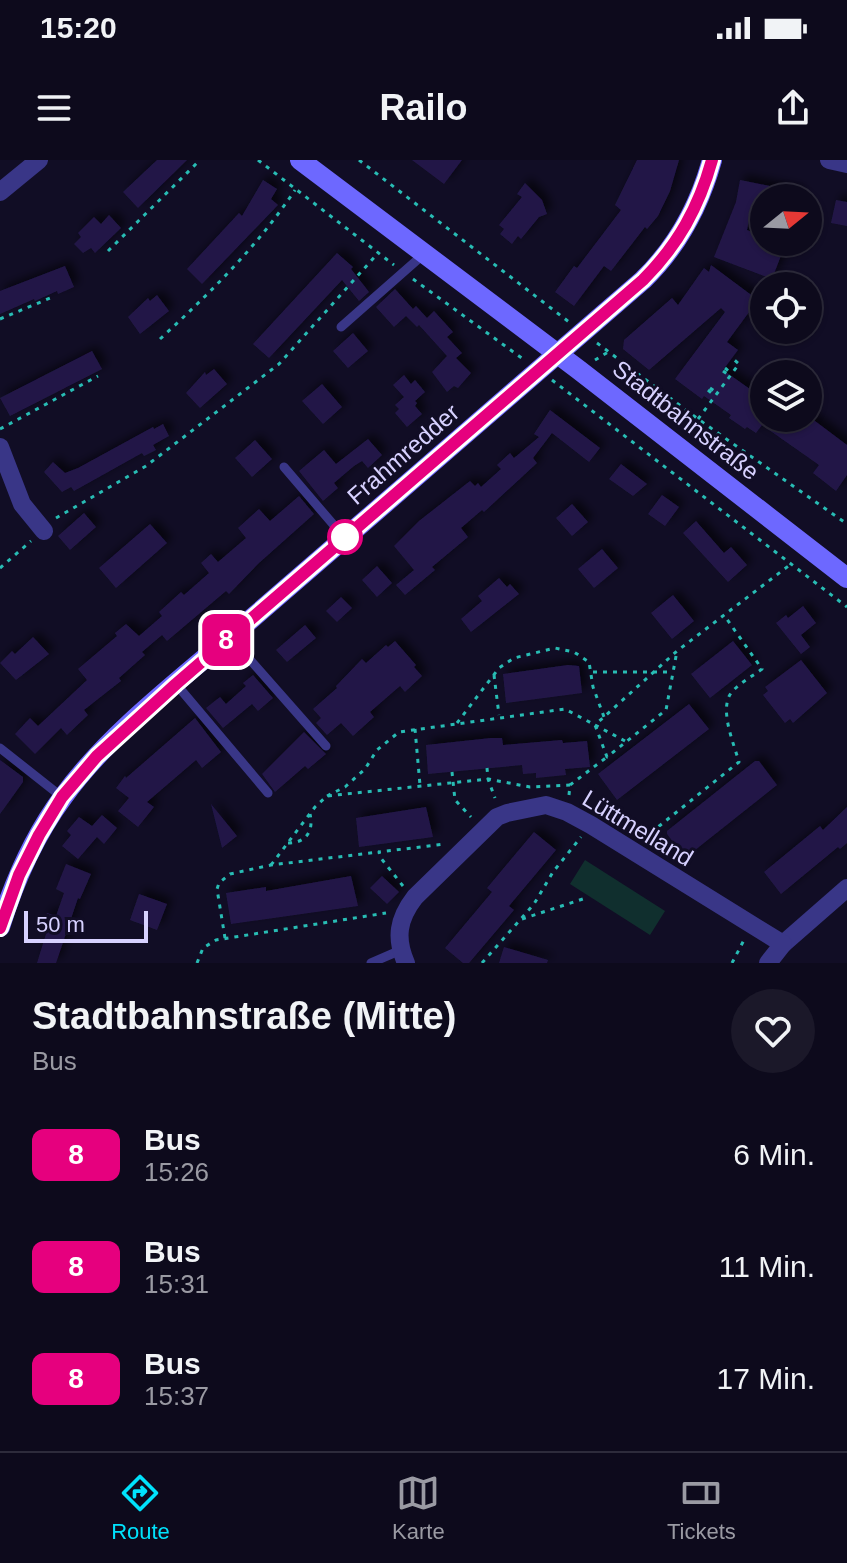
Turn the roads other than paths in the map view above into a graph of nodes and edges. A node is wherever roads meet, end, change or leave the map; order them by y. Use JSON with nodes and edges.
{"nodes":[{"id":1,"x":39,"y":160,"type":"edge"},
{"id":2,"x":300,"y":160,"type":"edge"},
{"id":3,"x":712,"y":160,"type":"edge"},
{"id":4,"x":829,"y":160,"type":"edge"},
{"id":5,"x":847,"y":164,"type":"edge"},
{"id":6,"x":0,"y":192,"type":"edge"},
{"id":7,"x":425,"y":253,"type":"junction"},
{"id":8,"x":341,"y":327,"type":"dead end"},
{"id":9,"x":559,"y":355,"type":"junction"},
{"id":10,"x":0,"y":447,"type":"edge"},
{"id":11,"x":284,"y":467,"type":"dead end"},
{"id":12,"x":43,"y":528,"type":"road end"},
{"id":13,"x":345,"y":538,"type":"junction"},
{"id":14,"x":847,"y":578,"type":"edge"},
{"id":15,"x":230,"y":637,"type":"junction"},
{"id":16,"x":176,"y":684,"type":"junction"},
{"id":17,"x":326,"y":746,"type":"dead end"},
{"id":18,"x":0,"y":748,"type":"edge"},
{"id":19,"x":268,"y":793,"type":"dead end"},
{"id":20,"x":62,"y":797,"type":"junction"},
{"id":21,"x":847,"y":888,"type":"edge"},
{"id":22,"x":0,"y":927,"type":"edge"},
{"id":23,"x":783,"y":944,"type":"junction"},
{"id":24,"x":403,"y":957,"type":"edge"},
{"id":25,"x":371,"y":963,"type":"edge"},
{"id":26,"x":768,"y":963,"type":"edge"}],
"edges":[{"from":1,"to":6,"type":"street"},
{"from":2,"to":7,"type":"street","name":"Stadtbahnstraße"},
{"from":3,"to":9,"type":"street","name":"Frahmredder"},
{"from":4,"to":5,"type":"street"},
{"from":7,"to":8,"type":"lane"},
{"from":7,"to":9,"type":"street","name":"Stadtbahnstraße"},
{"from":9,"to":13,"type":"street","name":"Frahmredder"},
{"from":9,"to":14,"type":"street","name":"Stadtbahnstraße"},
{"from":10,"to":12,"type":"street"},
{"from":11,"to":13,"type":"lane"},
{"from":13,"to":15,"type":"street","name":"Frahmredder"},
{"from":15,"to":16,"type":"street","name":"Frahmredder"},
{"from":15,"to":17,"type":"lane"},
{"from":16,"to":19,"type":"lane"},
{"from":16,"to":20,"type":"street","name":"Frahmredder"},
{"from":18,"to":20,"type":"lane"},
{"from":20,"to":22,"type":"street","name":"Frahmredder"},
{"from":21,"to":23,"type":"street"},
{"from":23,"to":24,"type":"street","name":"Lüttmelland"},
{"from":23,"to":26,"type":"street"},
{"from":24,"to":25,"type":"lane"}]}
